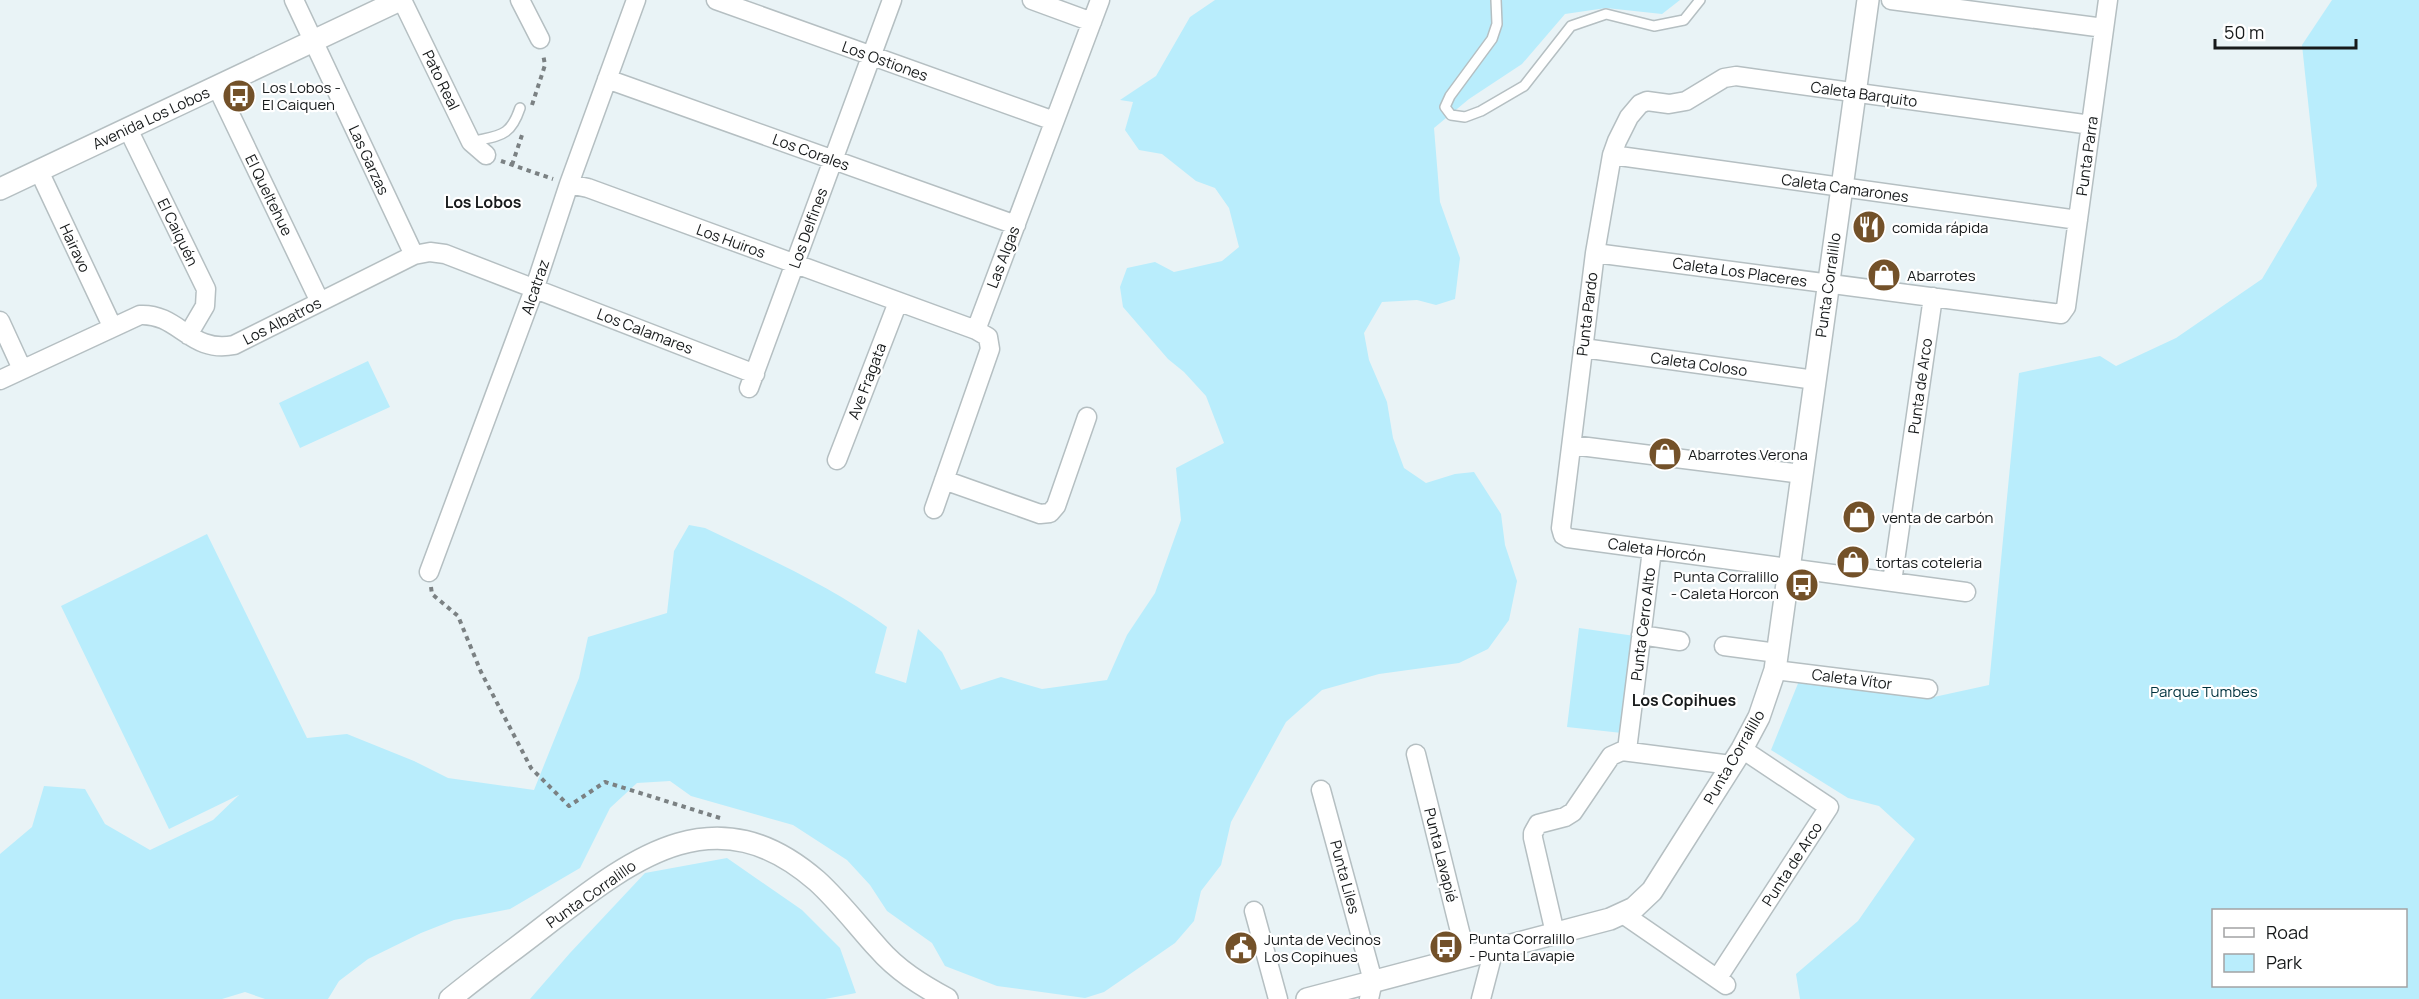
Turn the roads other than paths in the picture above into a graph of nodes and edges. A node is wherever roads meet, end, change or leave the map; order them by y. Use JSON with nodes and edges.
{"nodes":[{"id":1,"x":294,"y":0,"type":"edge"},
{"id":2,"x":401,"y":0,"type":"edge"},
{"id":3,"x":520,"y":0,"type":"edge"},
{"id":4,"x":636,"y":0,"type":"edge"},
{"id":5,"x":716,"y":0,"type":"edge"},
{"id":6,"x":892,"y":0,"type":"edge"},
{"id":7,"x":1032,"y":0,"type":"edge"},
{"id":8,"x":1100,"y":0,"type":"edge"},
{"id":9,"x":1496,"y":0,"type":"edge"},
{"id":10,"x":1700,"y":0,"type":"edge"},
{"id":11,"x":1868,"y":0,"type":"edge"},
{"id":12,"x":1891,"y":0,"type":"edge"},
{"id":13,"x":2108,"y":0,"type":"edge"},
{"id":14,"x":1092,"y":22,"type":"junction"},
{"id":15,"x":2104,"y":28,"type":"junction"},
{"id":16,"x":540,"y":39,"type":"dead end"},
{"id":17,"x":313,"y":43,"type":"junction"},
{"id":18,"x":872,"y":56,"type":"junction"},
{"id":19,"x":607,"y":79,"type":"junction"},
{"id":20,"x":217,"y":87,"type":"junction"},
{"id":21,"x":1855,"y":93,"type":"junction"},
{"id":22,"x":1643,"y":102,"type":"joint"},
{"id":23,"x":520,"y":108,"type":"dead end"},
{"id":24,"x":1054,"y":122,"type":"junction"},
{"id":25,"x":2091,"y":125,"type":"junction"},
{"id":26,"x":128,"y":129,"type":"junction"},
{"id":27,"x":471,"y":142,"type":"junction"},
{"id":28,"x":486,"y":155,"type":"road end"},
{"id":29,"x":1612,"y":155,"type":"junction"},
{"id":30,"x":833,"y":160,"type":"junction"},
{"id":31,"x":39,"y":171,"type":"junction"},
{"id":32,"x":569,"y":184,"type":"junction"},
{"id":33,"x":1842,"y":187,"type":"junction"},
{"id":34,"x":0,"y":189,"type":"edge"},
{"id":35,"x":2078,"y":220,"type":"junction"},
{"id":36,"x":1016,"y":225,"type":"junction"},
{"id":37,"x":1595,"y":253,"type":"junction"},
{"id":38,"x":414,"y":255,"type":"junction"},
{"id":39,"x":795,"y":264,"type":"junction"},
{"id":40,"x":1829,"y":284,"type":"junction"},
{"id":41,"x":536,"y":288,"type":"junction"},
{"id":42,"x":1933,"y":297,"type":"junction"},
{"id":43,"x":320,"y":302,"type":"junction"},
{"id":44,"x":898,"y":302,"type":"junction"},
{"id":45,"x":2064,"y":312,"type":"joint"},
{"id":46,"x":0,"y":321,"type":"edge"},
{"id":47,"x":112,"y":326,"type":"junction"},
{"id":48,"x":976,"y":330,"type":"junction"},
{"id":49,"x":188,"y":335,"type":"junction"},
{"id":50,"x":1583,"y":348,"type":"junction"},
{"id":51,"x":22,"y":369,"type":"junction"},
{"id":52,"x":0,"y":380,"type":"edge"},
{"id":53,"x":1815,"y":380,"type":"junction"},
{"id":54,"x":752,"y":381,"type":"joint"},
{"id":55,"x":1087,"y":417,"type":"dead end"},
{"id":56,"x":1572,"y":445,"type":"junction"},
{"id":57,"x":837,"y":460,"type":"dead end"},
{"id":58,"x":1802,"y":474,"type":"junction"},
{"id":59,"x":944,"y":480,"type":"junction"},
{"id":60,"x":934,"y":509,"type":"dead end"},
{"id":61,"x":1563,"y":535,"type":"joint"},
{"id":62,"x":1652,"y":550,"type":"junction"},
{"id":63,"x":1789,"y":568,"type":"junction"},
{"id":64,"x":429,"y":572,"type":"road end"},
{"id":65,"x":1892,"y":582,"type":"junction"},
{"id":66,"x":1966,"y":592,"type":"dead end"},
{"id":67,"x":1641,"y":635,"type":"junction"},
{"id":68,"x":1680,"y":641,"type":"dead end"},
{"id":69,"x":1725,"y":646,"type":"dead end"},
{"id":70,"x":1776,"y":661,"type":"junction"},
{"id":71,"x":1928,"y":688,"type":"dead end"},
{"id":72,"x":1627,"y":750,"type":"junction"},
{"id":73,"x":1416,"y":754,"type":"dead end"},
{"id":74,"x":1737,"y":757,"type":"junction"},
{"id":75,"x":1321,"y":790,"type":"dead end"},
{"id":76,"x":1254,"y":911,"type":"dead end"},
{"id":77,"x":1623,"y":914,"type":"junction"},
{"id":78,"x":1555,"y":933,"type":"junction"},
{"id":79,"x":1494,"y":949,"type":"junction"},
{"id":80,"x":1466,"y":956,"type":"junction"},
{"id":81,"x":1371,"y":990,"type":"edge"},
{"id":82,"x":450,"y":999,"type":"edge"},
{"id":83,"x":947,"y":999,"type":"edge"},
{"id":84,"x":1278,"y":999,"type":"edge"},
{"id":85,"x":1306,"y":999,"type":"edge"},
{"id":86,"x":1481,"y":999,"type":"edge"}],
"edges":[{"from":1,"to":17,"type":"street","name":"Las Garzas"},
{"from":2,"to":17,"type":"street","name":"Avenida Los Lobos"},
{"from":2,"to":27,"type":"street","name":"Pato Real"},
{"from":3,"to":16,"type":"street"},
{"from":4,"to":19,"type":"street","name":"Alcatraz"},
{"from":5,"to":18,"type":"street","name":"Los Ostiones"},
{"from":6,"to":18,"type":"street","name":"Los Delfines"},
{"from":7,"to":14,"type":"street"},
{"from":8,"to":14,"type":"street","name":"Las Algas"},
{"from":9,"to":10,"type":"lane"},
{"from":11,"to":21,"type":"street","name":"Punta Corralillo"},
{"from":12,"to":15,"type":"street"},
{"from":13,"to":15,"type":"street","name":"Punta Parra"},
{"from":14,"to":24,"type":"street","name":"Las Algas"},
{"from":15,"to":25,"type":"street","name":"Punta Parra"},
{"from":17,"to":20,"type":"street","name":"Avenida Los Lobos"},
{"from":17,"to":38,"type":"street","name":"Las Garzas"},
{"from":18,"to":24,"type":"street","name":"Los Ostiones"},
{"from":18,"to":30,"type":"street","name":"Los Delfines"},
{"from":19,"to":30,"type":"street","name":"Los Corales"},
{"from":19,"to":32,"type":"street","name":"Alcatraz"},
{"from":20,"to":26,"type":"street","name":"Avenida Los Lobos"},
{"from":20,"to":43,"type":"street","name":"El Queltehue"},
{"from":21,"to":22,"type":"street","name":"Caleta Barquito"},
{"from":21,"to":25,"type":"street","name":"Caleta Barquito"},
{"from":21,"to":33,"type":"street","name":"Punta Corralillo"},
{"from":22,"to":29,"type":"street","name":"Punta Pardo"},
{"from":23,"to":27,"type":"lane"},
{"from":24,"to":36,"type":"street","name":"Las Algas"},
{"from":25,"to":35,"type":"street","name":"Punta Parra"},
{"from":26,"to":31,"type":"street","name":"Avenida Los Lobos"},
{"from":26,"to":49,"type":"street","name":"El Caiquén"},
{"from":27,"to":28,"type":"street","name":"Pato Real"},
{"from":29,"to":33,"type":"street","name":"Caleta Camarones"},
{"from":29,"to":37,"type":"street","name":"Punta Pardo"},
{"from":30,"to":36,"type":"street","name":"Los Corales"},
{"from":30,"to":39,"type":"street","name":"Los Delfines"},
{"from":31,"to":34,"type":"street","name":"Avenida Los Lobos"},
{"from":31,"to":47,"type":"street","name":"Hairavo"},
{"from":32,"to":39,"type":"street","name":"Los Huiros"},
{"from":32,"to":41,"type":"street","name":"Alcatraz"},
{"from":33,"to":35,"type":"street","name":"Caleta Camarones"},
{"from":33,"to":40,"type":"street","name":"Punta Corralillo"},
{"from":35,"to":45,"type":"street","name":"Punta Parra"},
{"from":36,"to":48,"type":"street","name":"Las Algas"},
{"from":37,"to":40,"type":"street","name":"Caleta Los Placeres"},
{"from":37,"to":50,"type":"street","name":"Punta Pardo"},
{"from":38,"to":41,"type":"street","name":"Los Albatros"},
{"from":38,"to":43,"type":"street","name":"Los Albatros"},
{"from":39,"to":44,"type":"street","name":"Los Huiros"},
{"from":39,"to":54,"type":"street","name":"Los Delfines"},
{"from":40,"to":42,"type":"street","name":"Caleta Los Placeres"},
{"from":40,"to":53,"type":"street","name":"Punta Corralillo"},
{"from":41,"to":54,"type":"street","name":"Los Calamares"},
{"from":41,"to":64,"type":"street","name":"Alcatraz"},
{"from":42,"to":45,"type":"street","name":"Caleta Los Placeres"},
{"from":42,"to":65,"type":"street","name":"Punta de Arco"},
{"from":43,"to":49,"type":"street","name":"Los Albatros"},
{"from":44,"to":48,"type":"street","name":"Los Huiros"},
{"from":44,"to":57,"type":"street","name":"Ave Fragata"},
{"from":46,"to":51,"type":"street"},
{"from":47,"to":49,"type":"street","name":"Los Albatros"},
{"from":47,"to":51,"type":"street","name":"Los Albatros"},
{"from":48,"to":59,"type":"street"},
{"from":50,"to":53,"type":"street","name":"Caleta Coloso"},
{"from":50,"to":56,"type":"street","name":"Punta Pardo"},
{"from":51,"to":52,"type":"street","name":"Los Albatros"},
{"from":53,"to":58,"type":"street","name":"Punta Corralillo"},
{"from":55,"to":59,"type":"street"},
{"from":56,"to":58,"type":"street"},
{"from":56,"to":61,"type":"street","name":"Punta Pardo"},
{"from":58,"to":63,"type":"street","name":"Punta Corralillo"},
{"from":59,"to":60,"type":"street"},
{"from":61,"to":62,"type":"street","name":"Caleta Horcón"},
{"from":62,"to":63,"type":"street","name":"Caleta Horcón"},
{"from":62,"to":67,"type":"street","name":"Punta Cerro Alto"},
{"from":63,"to":65,"type":"street","name":"Caleta Horcón"},
{"from":63,"to":70,"type":"street","name":"Punta Corralillo"},
{"from":65,"to":66,"type":"street","name":"Caleta Horcón"},
{"from":67,"to":68,"type":"street"},
{"from":67,"to":72,"type":"street","name":"Punta Cerro Alto"},
{"from":69,"to":70,"type":"street","name":"Caleta Vítor"},
{"from":70,"to":71,"type":"street","name":"Caleta Vítor"},
{"from":70,"to":74,"type":"street","name":"Punta Corralillo"},
{"from":72,"to":74,"type":"street"},
{"from":72,"to":78,"type":"street"},
{"from":73,"to":80,"type":"street","name":"Punta Lavapié"},
{"from":74,"to":77,"type":"street","name":"Punta Corralillo"},
{"from":74,"to":77,"type":"street","name":"Punta de Arco"},
{"from":75,"to":81,"type":"street","name":"Punta Liles"},
{"from":76,"to":84,"type":"street"},
{"from":77,"to":78,"type":"street","name":"Punta Corralillo"},
{"from":78,"to":79,"type":"street","name":"Punta Corralillo"},
{"from":79,"to":80,"type":"street","name":"Punta Corralillo"},
{"from":79,"to":86,"type":"street"},
{"from":80,"to":81,"type":"street","name":"Punta Corralillo"},
{"from":81,"to":85,"type":"street","name":"Punta Corralillo"},
{"from":82,"to":83,"type":"street","name":"Punta Corralillo"}]}
